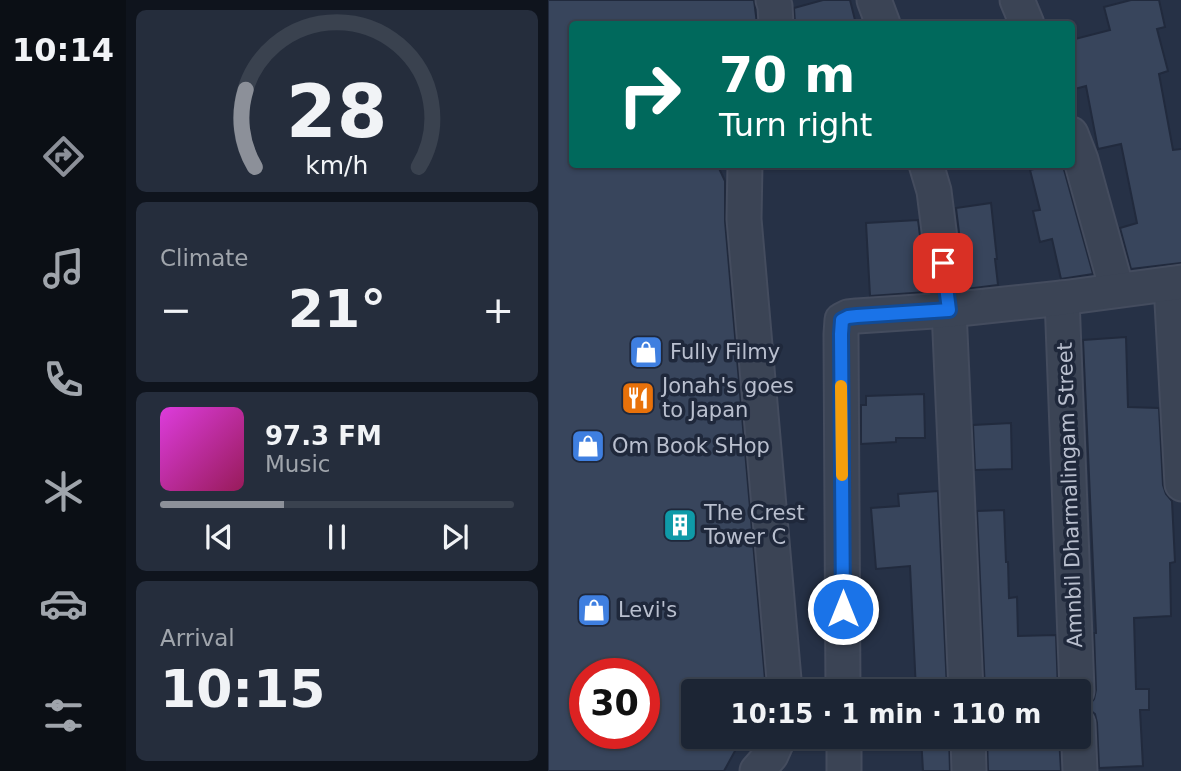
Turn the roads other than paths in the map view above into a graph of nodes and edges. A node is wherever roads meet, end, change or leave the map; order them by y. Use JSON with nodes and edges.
{"nodes":[{"id":1,"x":773,"y":0,"type":"edge"},
{"id":2,"x":874,"y":0,"type":"edge"},
{"id":3,"x":1017,"y":0,"type":"edge"},
{"id":4,"x":776,"y":21,"type":"edge"},
{"id":5,"x":882,"y":21,"type":"edge"},
{"id":6,"x":1026,"y":21,"type":"edge"},
{"id":7,"x":1075,"y":144,"type":"edge"},
{"id":8,"x":745,"y":168,"type":"edge"},
{"id":9,"x":927,"y":168,"type":"edge"},
{"id":10,"x":1176,"y":283,"type":"edge"},
{"id":11,"x":1117,"y":290,"type":"junction"},
{"id":12,"x":1062,"y":298,"type":"junction"},
{"id":13,"x":949,"y":310,"type":"junction"},
{"id":14,"x":1181,"y":484,"type":"edge"},
{"id":15,"x":784,"y":679,"type":"edge"},
{"id":16,"x":843,"y":679,"type":"edge"},
{"id":17,"x":965,"y":679,"type":"edge"},
{"id":18,"x":1077,"y":679,"type":"edge"},
{"id":19,"x":774,"y":749,"type":"edge"},
{"id":20,"x":844,"y":749,"type":"edge"},
{"id":21,"x":968,"y":749,"type":"edge"},
{"id":22,"x":1079,"y":749,"type":"edge"},
{"id":23,"x":757,"y":771,"type":"edge"},
{"id":24,"x":844,"y":771,"type":"edge"},
{"id":25,"x":969,"y":771,"type":"edge"},
{"id":26,"x":1080,"y":771,"type":"edge"}],
"edges":[{"from":1,"to":4,"type":"street"},
{"from":2,"to":5,"type":"street"},
{"from":3,"to":6,"type":"street"},
{"from":7,"to":11,"type":"street"},
{"from":8,"to":15,"type":"street"},
{"from":9,"to":13,"type":"street"},
{"from":10,"to":11,"type":"street"},
{"from":10,"to":14,"type":"street"},
{"from":11,"to":12,"type":"street"},
{"from":12,"to":13,"type":"street"},
{"from":12,"to":18,"type":"street","name":"Amnbil Dharmalingam Street"},
{"from":13,"to":16,"type":"street"},
{"from":13,"to":17,"type":"street"},
{"from":19,"to":23,"type":"street"},
{"from":20,"to":24,"type":"street"},
{"from":21,"to":25,"type":"street"},
{"from":22,"to":26,"type":"street"}]}
